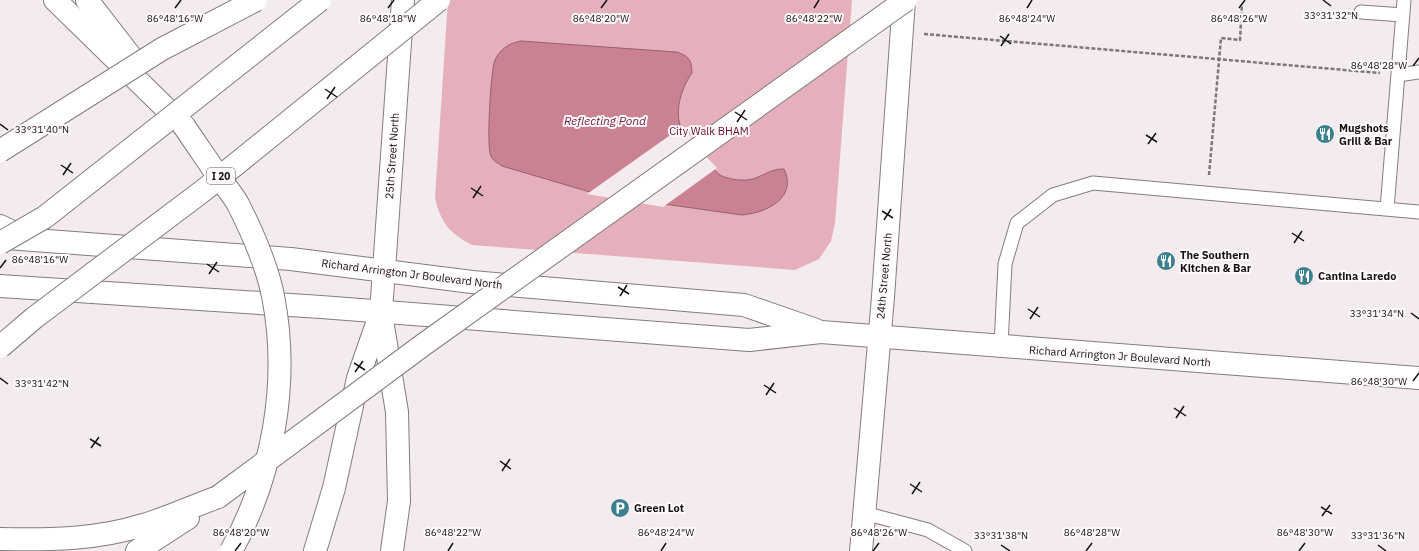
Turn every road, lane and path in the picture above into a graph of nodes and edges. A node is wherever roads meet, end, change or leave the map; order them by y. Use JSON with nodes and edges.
{"nodes":[{"id":1,"x":55,"y":0,"type":"edge"},
{"id":2,"x":87,"y":0,"type":"edge"},
{"id":3,"x":256,"y":0,"type":"edge"},
{"id":4,"x":320,"y":0,"type":"edge"},
{"id":5,"x":403,"y":0,"type":"edge"},
{"id":6,"x":439,"y":0,"type":"edge"},
{"id":7,"x":905,"y":0,"type":"edge"},
{"id":8,"x":1404,"y":0,"type":"edge"},
{"id":9,"x":1242,"y":4,"type":"dead end"},
{"id":10,"x":1361,"y":12,"type":"dead end"},
{"id":11,"x":1403,"y":16,"type":"junction"},
{"id":12,"x":902,"y":32,"type":"junction"},
{"id":13,"x":1219,"y":59,"type":"junction"},
{"id":14,"x":1419,"y":72,"type":"edge"},
{"id":15,"x":1398,"y":75,"type":"junction"},
{"id":16,"x":184,"y":126,"type":"junction"},
{"id":17,"x":0,"y":151,"type":"edge"},
{"id":18,"x":1208,"y":193,"type":"junction"},
{"id":19,"x":1387,"y":209,"type":"junction"},
{"id":20,"x":1419,"y":212,"type":"edge"},
{"id":21,"x":0,"y":226,"type":"edge"},
{"id":22,"x":0,"y":237,"type":"edge"},
{"id":23,"x":27,"y":239,"type":"junction"},
{"id":24,"x":0,"y":244,"type":"edge"},
{"id":25,"x":384,"y":271,"type":"junction"},
{"id":26,"x":0,"y":286,"type":"edge"},
{"id":27,"x":381,"y":312,"type":"junction"},
{"id":28,"x":821,"y":332,"type":"junction"},
{"id":29,"x":879,"y":337,"type":"junction"},
{"id":30,"x":1001,"y":346,"type":"junction"},
{"id":31,"x":0,"y":347,"type":"edge"},
{"id":32,"x":1419,"y":378,"type":"edge"},
{"id":33,"x":218,"y":497,"type":"junction"},
{"id":34,"x":864,"y":513,"type":"junction"},
{"id":35,"x":0,"y":539,"type":"edge"},
{"id":36,"x":137,"y":551,"type":"edge"},
{"id":37,"x":231,"y":551,"type":"edge"},
{"id":38,"x":315,"y":551,"type":"edge"},
{"id":39,"x":392,"y":551,"type":"edge"},
{"id":40,"x":861,"y":551,"type":"edge"},
{"id":41,"x":965,"y":551,"type":"edge"}],
"edges":[{"from":1,"to":16,"type":"main road","bridge":true},
{"from":2,"to":16,"type":"main road","bridge":true},
{"from":3,"to":17,"type":"main road","bridge":true},
{"from":4,"to":24,"type":"main road","bridge":true},
{"from":5,"to":25,"type":"main road","name":"25th Street North"},
{"from":6,"to":31,"type":"main road","number":"I 20","bridge":true},
{"from":7,"to":12,"type":"main road","name":"24th Street North"},
{"from":7,"to":33,"type":"main road","bridge":true},
{"from":8,"to":11,"type":"lane"},
{"from":9,"to":13,"type":"path"},
{"from":10,"to":11,"type":"lane"},
{"from":11,"to":15,"type":"lane"},
{"from":12,"to":13,"type":"path"},
{"from":12,"to":29,"type":"main road","name":"24th Street North"},
{"from":13,"to":15,"type":"path"},
{"from":13,"to":18,"type":"path"},
{"from":14,"to":15,"type":"lane"},
{"from":15,"to":19,"type":"lane"},
{"from":16,"to":37,"type":"main road","bridge":true},
{"from":18,"to":19,"type":"lane"},
{"from":18,"to":30,"type":"lane"},
{"from":19,"to":20,"type":"lane"},
{"from":21,"to":23,"type":"main road"},
{"from":22,"to":23,"type":"main road","name":"Richard Arrington Jr Boulevard North"},
{"from":23,"to":25,"type":"main road","name":"Richard Arrington Jr Boulevard North"},
{"from":25,"to":27,"type":"main road","name":"25th Street North"},
{"from":25,"to":28,"type":"main road","name":"Richard Arrington Jr Boulevard North"},
{"from":26,"to":27,"type":"main road","name":"Richard Arrington Jr Boulevard North"},
{"from":27,"to":28,"type":"main road","name":"Richard Arrington Jr Boulevard North"},
{"from":27,"to":38,"type":"main road"},
{"from":27,"to":39,"type":"main road"},
{"from":28,"to":29,"type":"main road","name":"Richard Arrington Jr Boulevard North"},
{"from":29,"to":30,"type":"main road","name":"Richard Arrington Jr Boulevard North"},
{"from":29,"to":34,"type":"main road","name":"24th Street North"},
{"from":30,"to":32,"type":"main road","name":"Richard Arrington Jr Boulevard North"},
{"from":33,"to":35,"type":"main road"},
{"from":33,"to":36,"type":"main road"},
{"from":34,"to":40,"type":"main road","name":"24th Street North"},
{"from":34,"to":41,"type":"lane"}]}
